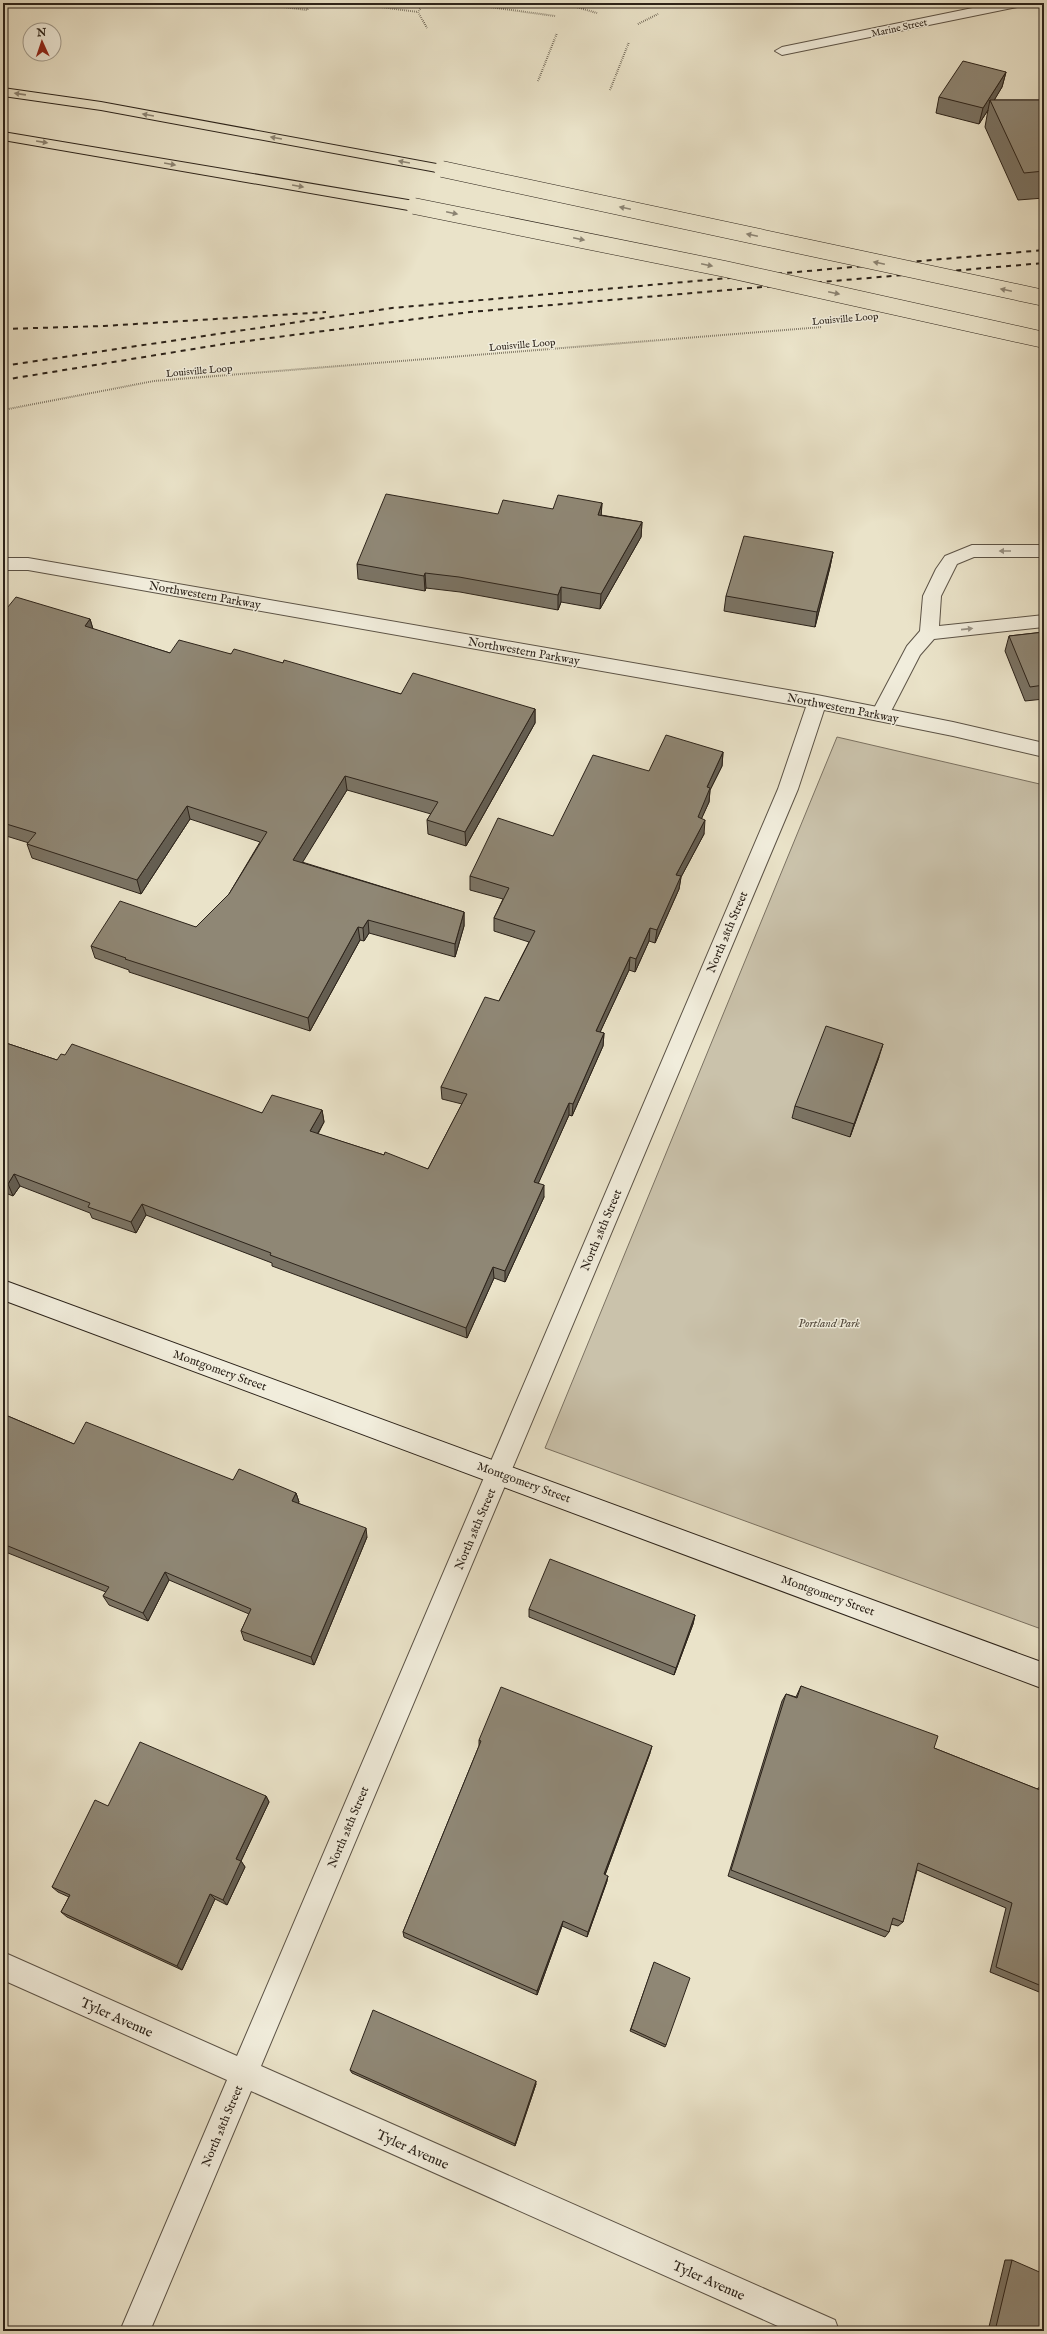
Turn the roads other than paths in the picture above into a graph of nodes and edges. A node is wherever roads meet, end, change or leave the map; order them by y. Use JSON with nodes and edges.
{"nodes":[{"id":1,"x":1017,"y":3,"type":"edge"},
{"id":2,"x":782,"y":51,"type":"dead end"},
{"id":3,"x":3,"y":92,"type":"edge"},
{"id":4,"x":3,"y":136,"type":"edge"},
{"id":5,"x":1044,"y":298,"type":"edge"},
{"id":6,"x":1044,"y":340,"type":"edge"},
{"id":7,"x":1044,"y":551,"type":"edge"},
{"id":8,"x":3,"y":564,"type":"edge"},
{"id":9,"x":1044,"y":621,"type":"edge"},
{"id":10,"x":929,"y":633,"type":"junction"},
{"id":11,"x":817,"y":702,"type":"junction"},
{"id":12,"x":880,"y":714,"type":"junction"},
{"id":13,"x":1044,"y":750,"type":"edge"},
{"id":14,"x":3,"y":1290,"type":"edge"},
{"id":15,"x":499,"y":1472,"type":"junction"},
{"id":16,"x":1044,"y":1676,"type":"edge"},
{"id":17,"x":3,"y":1966,"type":"edge"},
{"id":18,"x":244,"y":2074,"type":"junction"},
{"id":19,"x":135,"y":2331,"type":"edge"},
{"id":20,"x":824,"y":2331,"type":"edge"}],
"edges":[{"from":1,"to":2,"type":"street","name":"Marine Street"},
{"from":5,"to":3,"type":"highway","one_way":true,"bridge":true},
{"from":4,"to":6,"type":"highway","one_way":true,"bridge":true},
{"from":7,"to":10,"type":"street","one_way":true},
{"from":8,"to":11,"type":"street","name":"Northwestern Parkway"},
{"from":10,"to":9,"type":"street","one_way":true},
{"from":10,"to":12,"type":"street"},
{"from":11,"to":12,"type":"street","name":"Northwestern Parkway"},
{"from":11,"to":15,"type":"street","name":"North 28th Street"},
{"from":12,"to":13,"type":"street","name":"Northwestern Parkway"},
{"from":14,"to":15,"type":"street","name":"Montgomery Street"},
{"from":15,"to":16,"type":"street","name":"Montgomery Street"},
{"from":15,"to":18,"type":"street","name":"North 28th Street"},
{"from":17,"to":18,"type":"street","name":"Tyler Avenue"},
{"from":18,"to":19,"type":"street","name":"North 28th Street"},
{"from":18,"to":20,"type":"street","name":"Tyler Avenue"}]}
